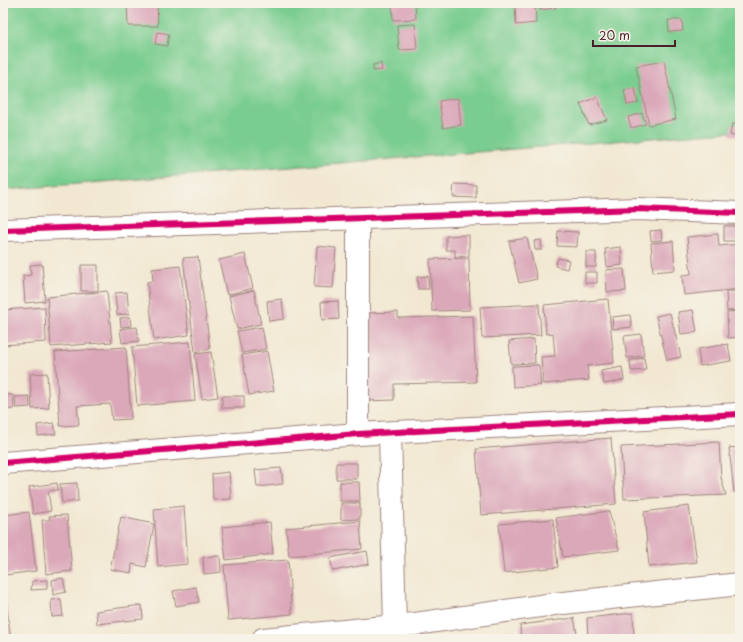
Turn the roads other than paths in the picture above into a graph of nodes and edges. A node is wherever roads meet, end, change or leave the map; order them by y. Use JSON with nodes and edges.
{"nodes":[{"id":1,"x":740,"y":214,"type":"edge"},
{"id":2,"x":358,"y":219,"type":"junction"},
{"id":3,"x":3,"y":230,"type":"edge"},
{"id":4,"x":740,"y":414,"type":"edge"},
{"id":5,"x":390,"y":433,"type":"junction"},
{"id":6,"x":358,"y":434,"type":"junction"},
{"id":7,"x":3,"y":463,"type":"edge"},
{"id":8,"x":740,"y":584,"type":"edge"},
{"id":9,"x":409,"y":630,"type":"edge"},
{"id":10,"x":263,"y":639,"type":"edge"}],
"edges":[{"from":1,"to":2,"type":"street"},
{"from":2,"to":3,"type":"street"},
{"from":2,"to":6,"type":"street"},
{"from":4,"to":5,"type":"street"},
{"from":5,"to":6,"type":"street"},
{"from":5,"to":9,"type":"street"},
{"from":6,"to":7,"type":"street"},
{"from":8,"to":9,"type":"street"},
{"from":9,"to":10,"type":"street"}]}
